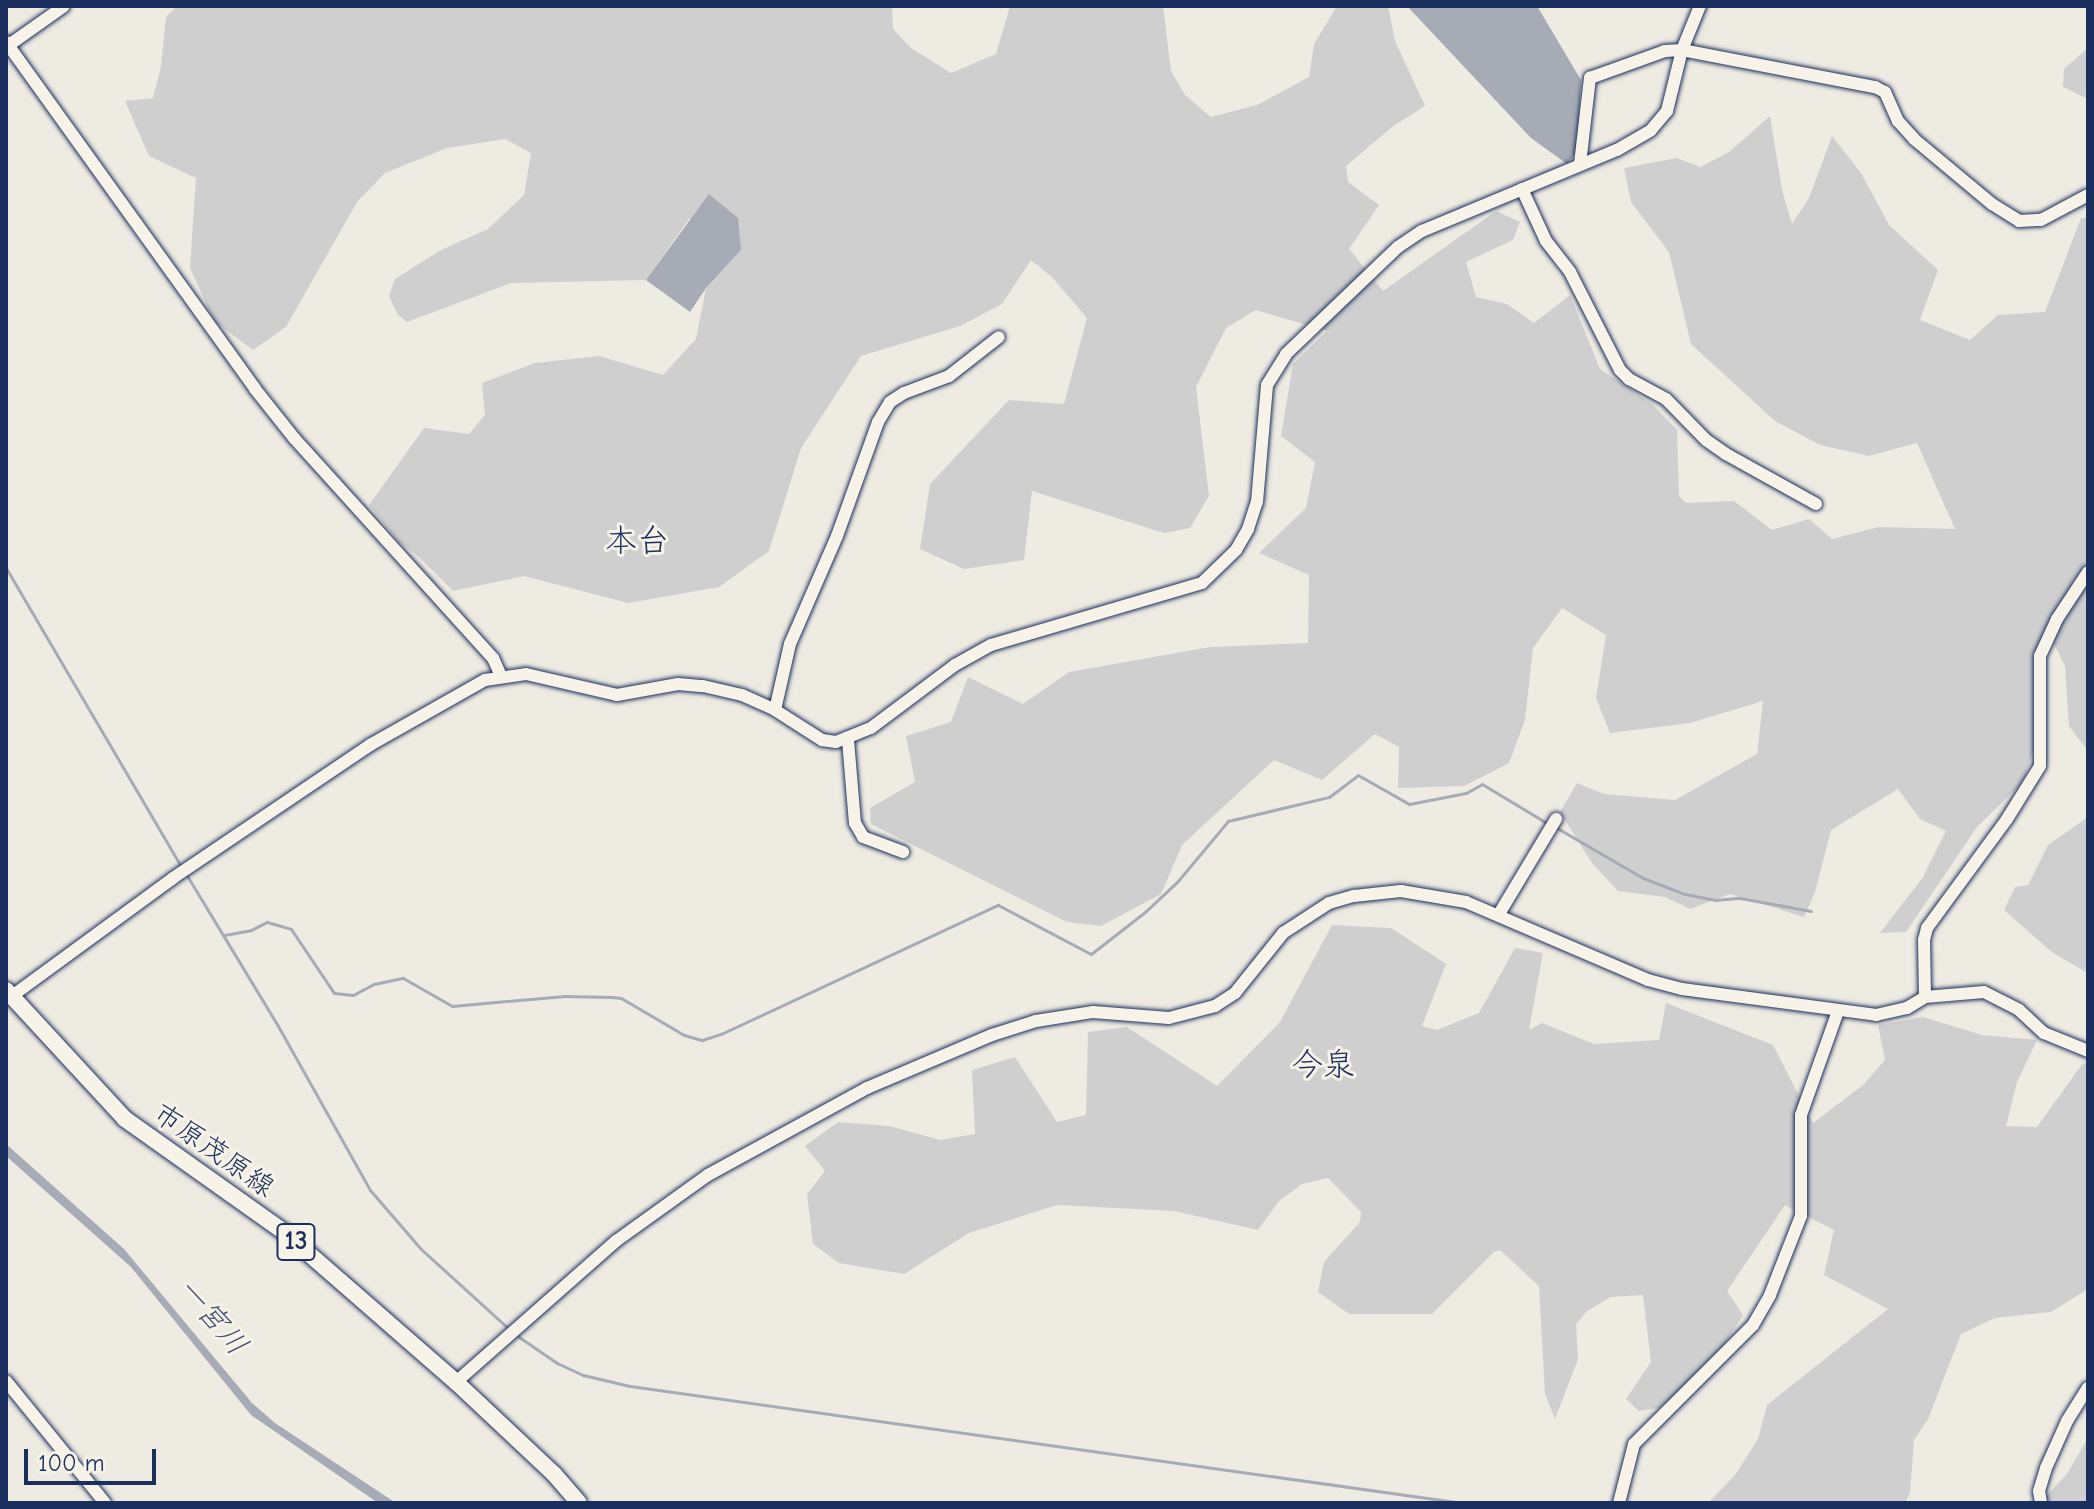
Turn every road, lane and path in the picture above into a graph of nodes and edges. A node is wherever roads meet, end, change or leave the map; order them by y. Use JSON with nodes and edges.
{"nodes":[{"id":1,"x":64,"y":6,"type":"edge"},
{"id":2,"x":1700,"y":6,"type":"edge"},
{"id":3,"x":7,"y":44,"type":"edge"},
{"id":4,"x":1682,"y":50,"type":"junction"},
{"id":5,"x":1580,"y":164,"type":"junction"},
{"id":6,"x":1522,"y":189,"type":"junction"},
{"id":7,"x":2088,"y":195,"type":"edge"},
{"id":8,"x":999,"y":337,"type":"dead end"},
{"id":9,"x":1816,"y":504,"type":"dead end"},
{"id":10,"x":2088,"y":572,"type":"edge"},
{"id":11,"x":501,"y":676,"type":"junction"},
{"id":12,"x":775,"y":710,"type":"junction"},
{"id":13,"x":848,"y":740,"type":"junction"},
{"id":14,"x":1556,"y":819,"type":"dead end"},
{"id":15,"x":903,"y":852,"type":"dead end"},
{"id":16,"x":1499,"y":914,"type":"junction"},
{"id":17,"x":9,"y":993,"type":"edge"},
{"id":18,"x":1925,"y":997,"type":"junction"},
{"id":19,"x":1838,"y":1011,"type":"junction"},
{"id":20,"x":2088,"y":1051,"type":"edge"},
{"id":21,"x":6,"y":1381,"type":"edge"},
{"id":22,"x":456,"y":1382,"type":"junction"},
{"id":23,"x":2088,"y":1388,"type":"edge"},
{"id":24,"x":105,"y":1503,"type":"edge"},
{"id":25,"x":579,"y":1503,"type":"edge"},
{"id":26,"x":1619,"y":1503,"type":"edge"},
{"id":27,"x":2041,"y":1503,"type":"edge"}],
"edges":[{"from":1,"to":3,"type":"street"},
{"from":2,"to":4,"type":"street"},
{"from":3,"to":11,"type":"street"},
{"from":4,"to":5,"type":"street"},
{"from":4,"to":5,"type":"street"},
{"from":4,"to":7,"type":"street"},
{"from":5,"to":6,"type":"street"},
{"from":6,"to":9,"type":"street"},
{"from":6,"to":13,"type":"street"},
{"from":8,"to":12,"type":"street"},
{"from":10,"to":18,"type":"street"},
{"from":11,"to":12,"type":"street"},
{"from":11,"to":17,"type":"street"},
{"from":12,"to":13,"type":"street"},
{"from":13,"to":15,"type":"street"},
{"from":14,"to":16,"type":"street"},
{"from":16,"to":19,"type":"street"},
{"from":16,"to":22,"type":"street"},
{"from":17,"to":22,"type":"main road","name":"市原茂原線","number":"13"},
{"from":18,"to":19,"type":"street"},
{"from":18,"to":20,"type":"street"},
{"from":19,"to":26,"type":"street"},
{"from":21,"to":24,"type":"street"},
{"from":22,"to":25,"type":"main road","name":"市原茂原線","number":"13"},
{"from":23,"to":27,"type":"street"}]}
